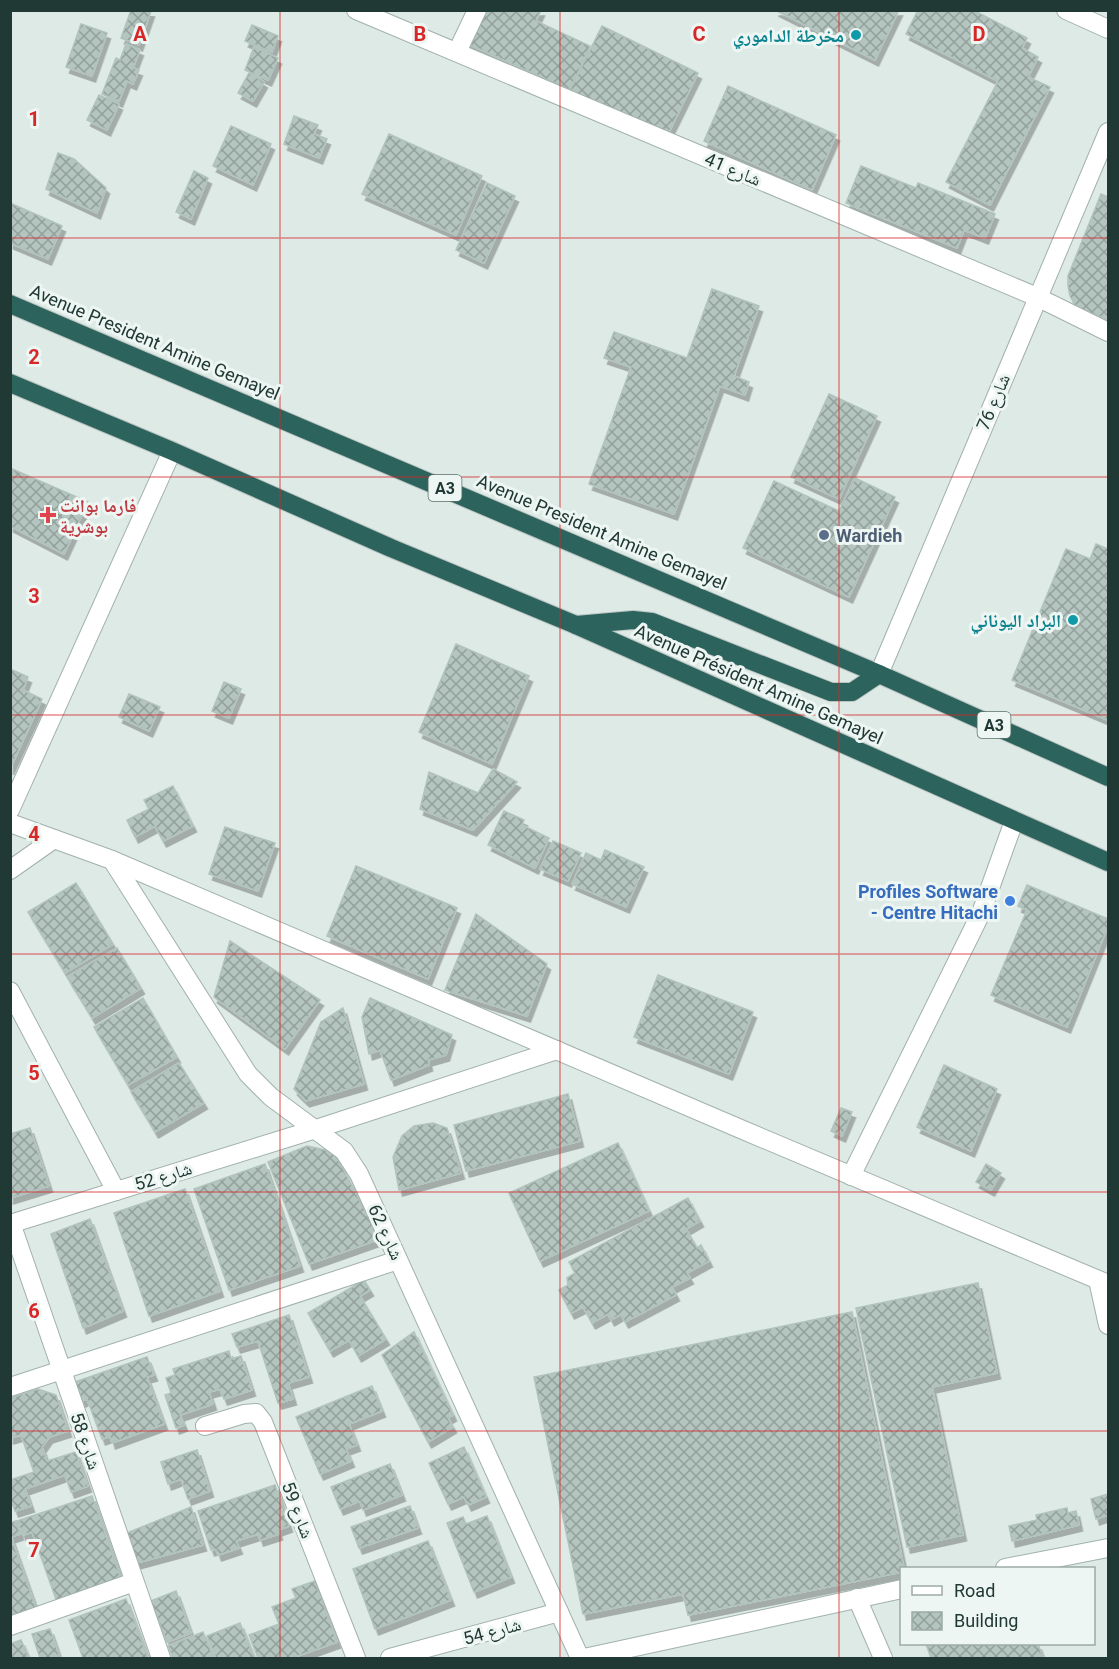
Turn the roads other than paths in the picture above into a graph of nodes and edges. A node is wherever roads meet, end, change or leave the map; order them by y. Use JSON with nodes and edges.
{"nodes":[{"id":1,"x":356,"y":10,"type":"edge"},
{"id":2,"x":477,"y":10,"type":"edge"},
{"id":3,"x":1066,"y":10,"type":"edge"},
{"id":4,"x":1108,"y":29,"type":"edge"},
{"id":5,"x":457,"y":52,"type":"junction"},
{"id":6,"x":1106,"y":142,"type":"edge"},
{"id":7,"x":1037,"y":297,"type":"junction"},
{"id":8,"x":10,"y":303,"type":"edge"},
{"id":9,"x":1108,"y":332,"type":"edge"},
{"id":10,"x":10,"y":383,"type":"edge"},
{"id":11,"x":172,"y":450,"type":"junction"},
{"id":12,"x":576,"y":626,"type":"junction"},
{"id":13,"x":879,"y":674,"type":"junction"},
{"id":14,"x":1108,"y":777,"type":"edge"},
{"id":15,"x":10,"y":810,"type":"edge"},
{"id":16,"x":1014,"y":821,"type":"junction"},
{"id":17,"x":10,"y":823,"type":"edge"},
{"id":18,"x":54,"y":839,"type":"junction"},
{"id":19,"x":112,"y":860,"type":"junction"},
{"id":20,"x":1108,"y":862,"type":"edge"},
{"id":21,"x":10,"y":870,"type":"edge"},
{"id":22,"x":10,"y":991,"type":"edge"},
{"id":23,"x":556,"y":1050,"type":"junction"},
{"id":24,"x":316,"y":1129,"type":"junction"},
{"id":25,"x":851,"y":1176,"type":"junction"},
{"id":26,"x":116,"y":1191,"type":"junction"},
{"id":27,"x":11,"y":1223,"type":"edge"},
{"id":28,"x":398,"y":1260,"type":"junction"},
{"id":29,"x":1103,"y":1282,"type":"edge"},
{"id":30,"x":1108,"y":1325,"type":"edge"},
{"id":31,"x":61,"y":1370,"type":"junction"},
{"id":32,"x":10,"y":1387,"type":"edge"},
{"id":33,"x":205,"y":1426,"type":"dead end"},
{"id":34,"x":1108,"y":1548,"type":"edge"},
{"id":35,"x":1015,"y":1567,"type":"edge"},
{"id":36,"x":134,"y":1582,"type":"junction"},
{"id":37,"x":900,"y":1589,"type":"edge"},
{"id":38,"x":857,"y":1598,"type":"junction"},
{"id":39,"x":559,"y":1612,"type":"junction"},
{"id":40,"x":10,"y":1626,"type":"edge"},
{"id":41,"x":161,"y":1659,"type":"edge"},
{"id":42,"x":356,"y":1659,"type":"edge"},
{"id":43,"x":390,"y":1659,"type":"edge"},
{"id":44,"x":582,"y":1659,"type":"edge"},
{"id":45,"x":883,"y":1659,"type":"edge"}],
"edges":[{"from":1,"to":5,"type":"street","name":"شارع 41"},
{"from":2,"to":5,"type":"street"},
{"from":3,"to":4,"type":"street"},
{"from":5,"to":7,"type":"street","name":"شارع 41"},
{"from":6,"to":7,"type":"street","name":"شارع 76"},
{"from":7,"to":9,"type":"street","name":"شارع 41"},
{"from":7,"to":13,"type":"street","name":"شارع 76"},
{"from":8,"to":13,"type":"highway","name":"Avenue President Amine Gemayel","number":"A3"},
{"from":10,"to":11,"type":"highway"},
{"from":11,"to":12,"type":"highway","name":"Avenue Président Amine Gemayel"},
{"from":11,"to":15,"type":"street"},
{"from":12,"to":13,"type":"highway"},
{"from":12,"to":16,"type":"highway","name":"Avenue Président Amine Gemayel"},
{"from":13,"to":14,"type":"highway","name":"Avenue President Amine Gemayel","number":"A3"},
{"from":16,"to":20,"type":"highway","name":"Avenue Président Amine Gemayel"},
{"from":16,"to":25,"type":"street"},
{"from":17,"to":18,"type":"street"},
{"from":18,"to":19,"type":"street"},
{"from":18,"to":21,"type":"street"},
{"from":19,"to":23,"type":"street"},
{"from":19,"to":24,"type":"street","name":"شارع 62"},
{"from":22,"to":26,"type":"street"},
{"from":23,"to":24,"type":"street","name":"شارع 52"},
{"from":23,"to":25,"type":"street"},
{"from":24,"to":26,"type":"street","name":"شارع 52"},
{"from":24,"to":28,"type":"street","name":"شارع 62"},
{"from":25,"to":29,"type":"street"},
{"from":26,"to":27,"type":"street","name":"شارع 52"},
{"from":27,"to":31,"type":"street","name":"شارع 58"},
{"from":28,"to":31,"type":"street"},
{"from":28,"to":39,"type":"street","name":"شارع 62"},
{"from":29,"to":30,"type":"street"},
{"from":31,"to":32,"type":"street"},
{"from":31,"to":36,"type":"street","name":"شارع 58"},
{"from":33,"to":42,"type":"street","name":"شارع 59"},
{"from":34,"to":35,"type":"street"},
{"from":36,"to":40,"type":"street"},
{"from":36,"to":41,"type":"street","name":"شارع 58"},
{"from":37,"to":38,"type":"street"},
{"from":38,"to":44,"type":"street"},
{"from":38,"to":45,"type":"street"},
{"from":39,"to":43,"type":"street","name":"شارع 54"},
{"from":39,"to":44,"type":"street","name":"شارع 62"}]}
